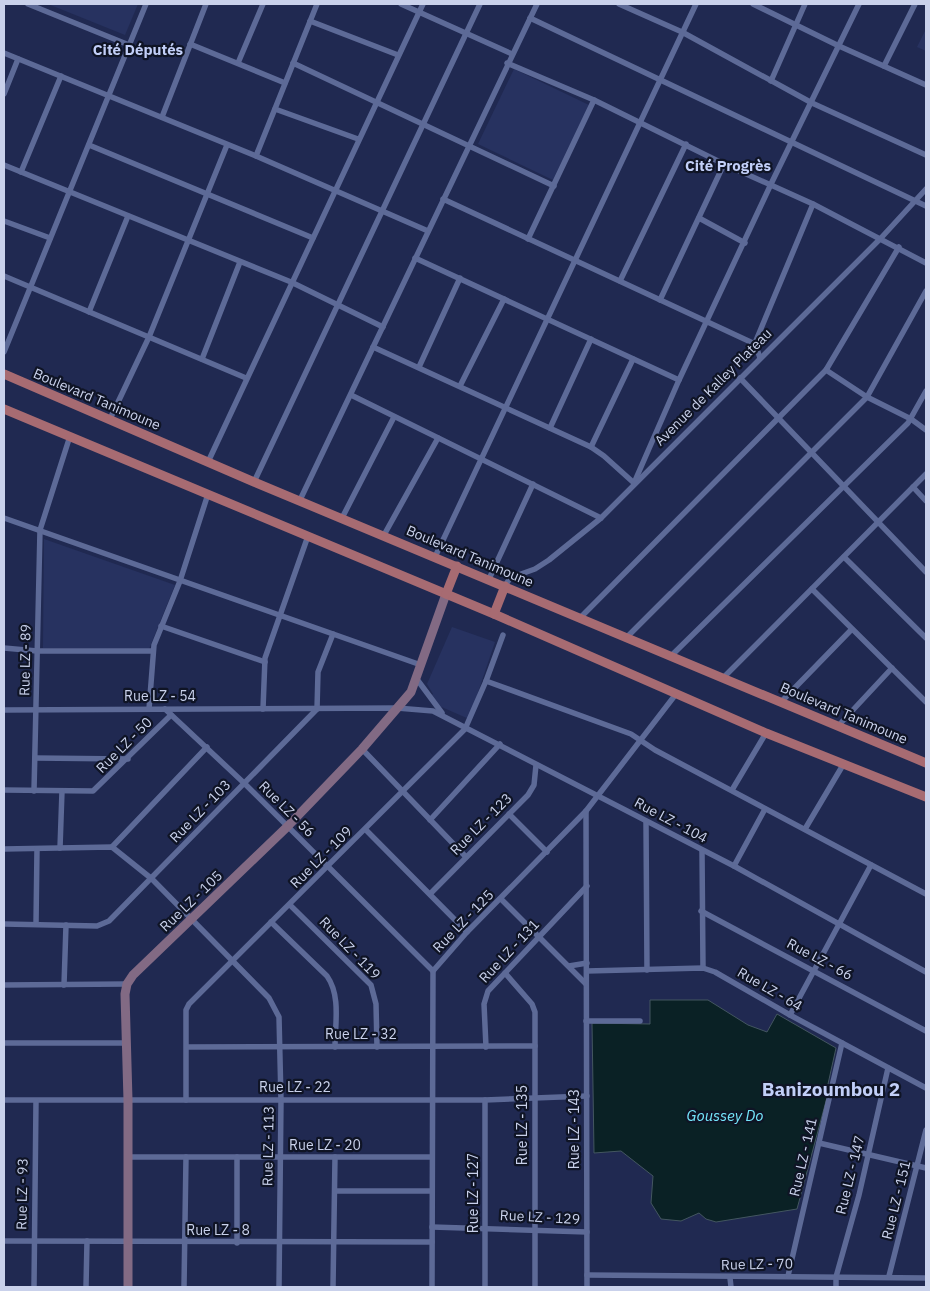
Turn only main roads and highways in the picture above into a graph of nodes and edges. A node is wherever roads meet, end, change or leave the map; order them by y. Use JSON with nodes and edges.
{"nodes":[{"id":1,"x":4,"y":374,"type":"edge"},
{"id":2,"x":4,"y":409,"type":"edge"},
{"id":3,"x":457,"y":566,"type":"junction"},
{"id":4,"x":505,"y":586,"type":"junction"},
{"id":5,"x":446,"y":594,"type":"junction"},
{"id":6,"x":494,"y":614,"type":"junction"},
{"id":7,"x":924,"y":760,"type":"edge"},
{"id":8,"x":926,"y":797,"type":"edge"},
{"id":9,"x":128,"y":1287,"type":"edge"}],
"edges":[{"from":1,"to":3,"type":"main road","name":"Boulevard Tanimoune"},
{"from":2,"to":5,"type":"main road"},
{"from":3,"to":4,"type":"main road","name":"Boulevard Tanimoune"},
{"from":3,"to":5,"type":"main road"},
{"from":4,"to":6,"type":"main road"},
{"from":4,"to":7,"type":"main road","name":"Boulevard Tanimoune"},
{"from":5,"to":6,"type":"main road"},
{"from":5,"to":9,"type":"main road","name":"Rue LZ - 105"},
{"from":6,"to":8,"type":"main road"}]}
